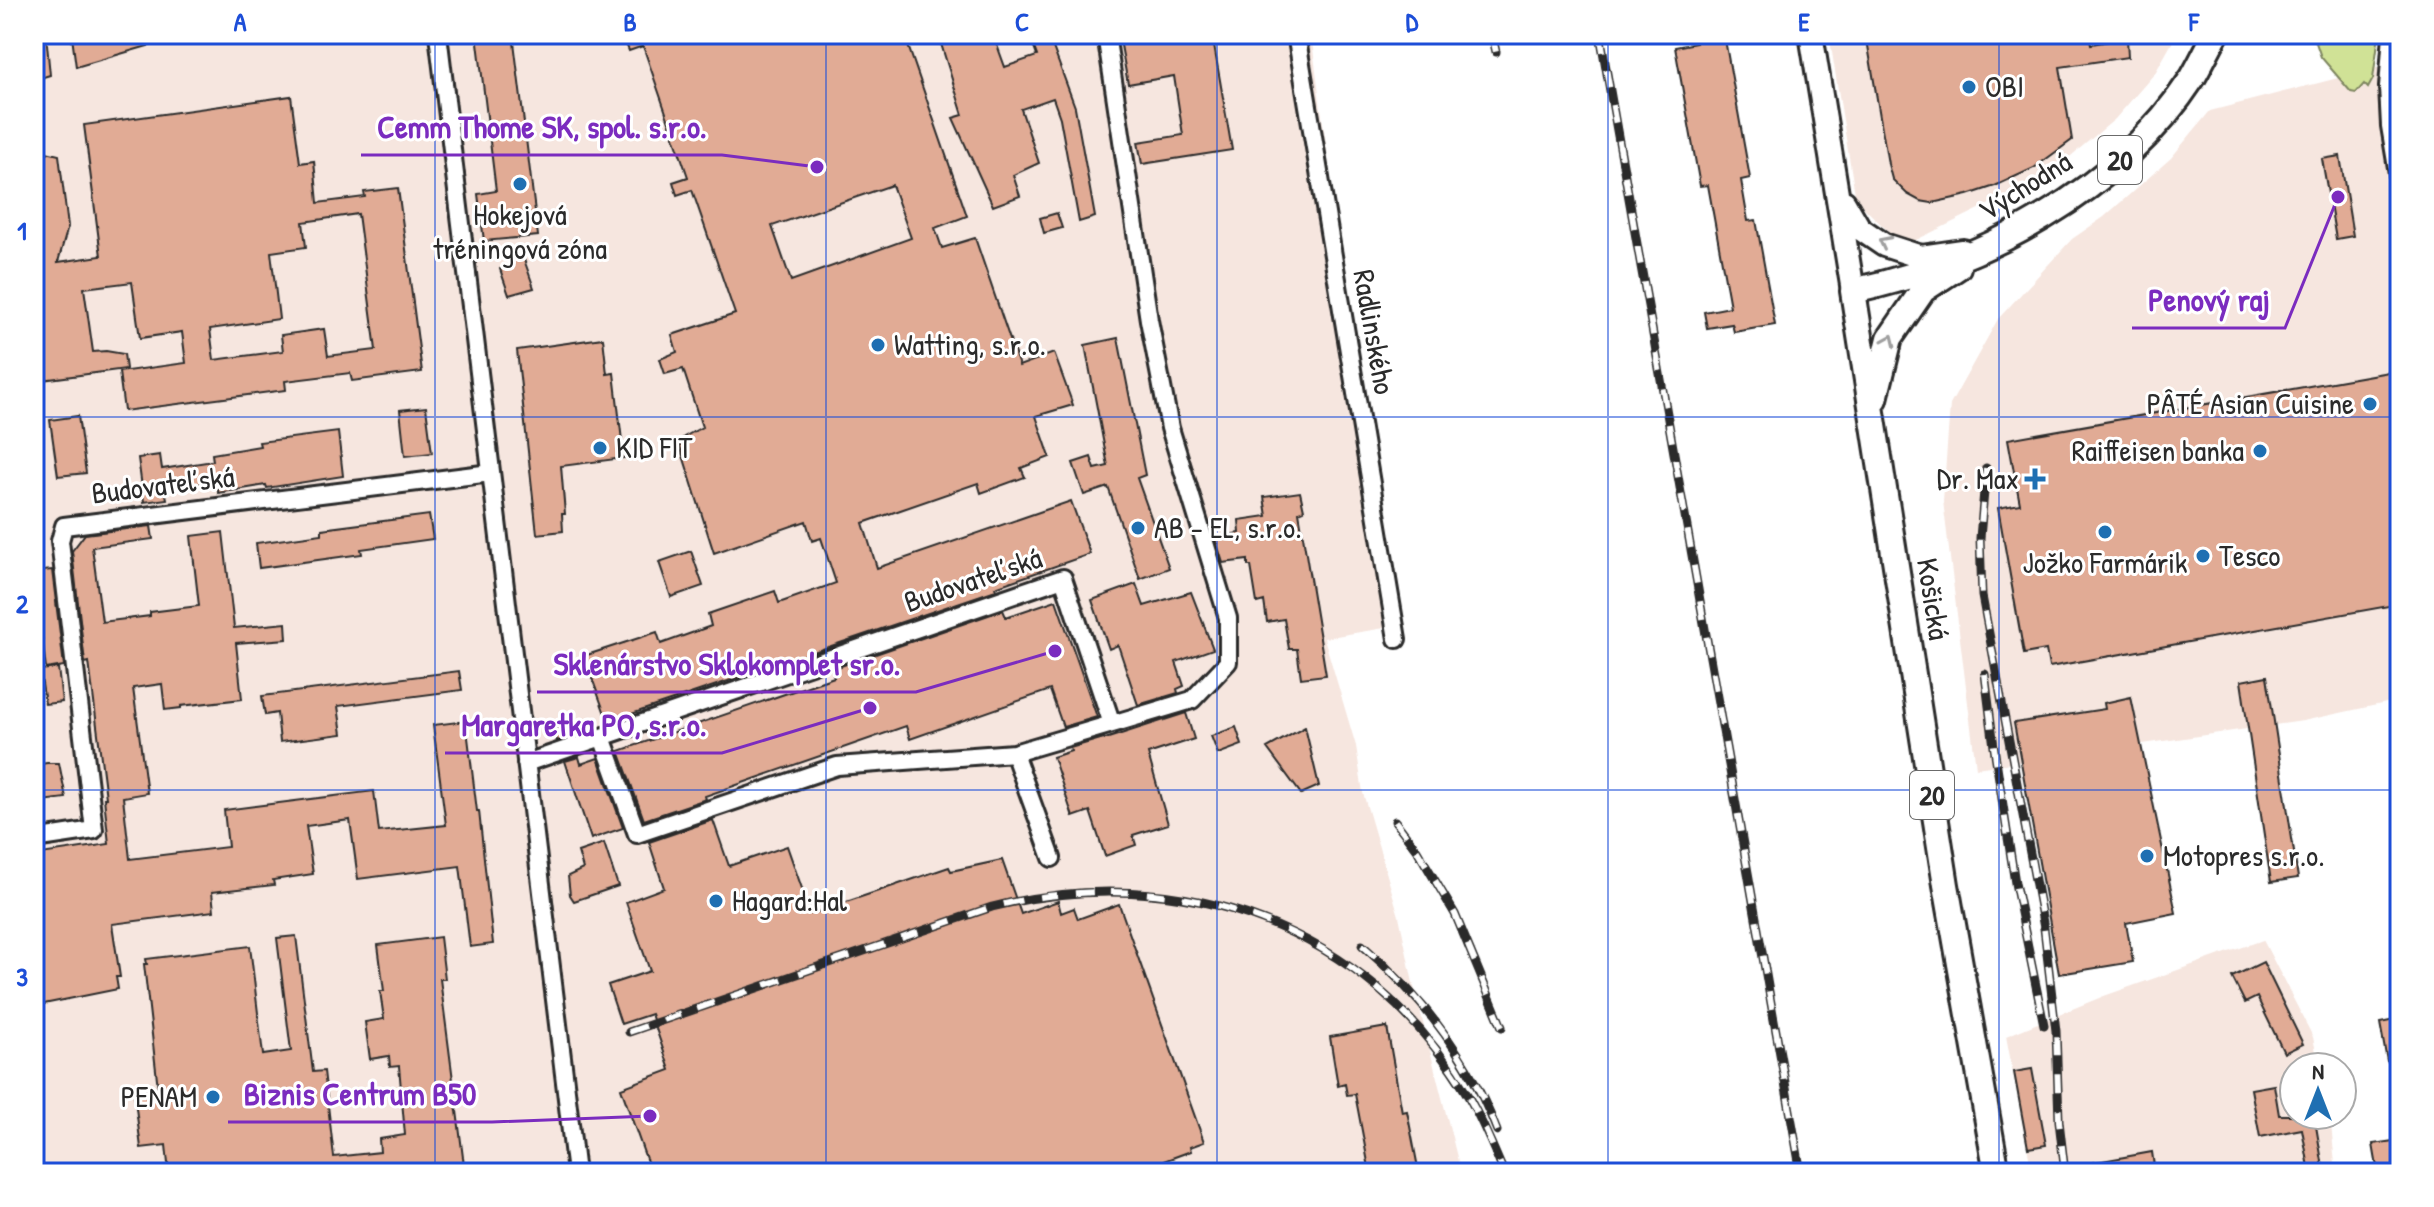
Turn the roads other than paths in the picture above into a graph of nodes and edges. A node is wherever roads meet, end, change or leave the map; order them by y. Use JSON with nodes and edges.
{"nodes":[{"id":1,"x":438,"y":34,"type":"edge"},
{"id":2,"x":1106,"y":34,"type":"edge"},
{"id":3,"x":1296,"y":34,"type":"edge"},
{"id":4,"x":1811,"y":34,"type":"edge"},
{"id":5,"x":2216,"y":34,"type":"edge"},
{"id":6,"x":2392,"y":34,"type":"edge"},
{"id":7,"x":2394,"y":83,"type":"edge"},
{"id":8,"x":2400,"y":186,"type":"edge"},
{"id":9,"x":1837,"y":191,"type":"junction"},
{"id":10,"x":1986,"y":248,"type":"junction"},
{"id":11,"x":1853,"y":291,"type":"junction"},
{"id":12,"x":1872,"y":415,"type":"junction"},
{"id":13,"x":491,"y":473,"type":"junction"},
{"id":14,"x":1397,"y":639,"type":"dead end"},
{"id":15,"x":1112,"y":724,"type":"junction"},
{"id":16,"x":602,"y":737,"type":"junction"},
{"id":17,"x":1014,"y":753,"type":"junction"},
{"id":18,"x":526,"y":763,"type":"junction"},
{"id":19,"x":34,"y":839,"type":"edge"},
{"id":20,"x":1052,"y":858,"type":"dead end"},
{"id":21,"x":576,"y":1173,"type":"edge"},
{"id":22,"x":1997,"y":1173,"type":"edge"}],
"edges":[{"from":1,"to":13,"type":"street"},
{"from":2,"to":15,"type":"street"},
{"from":3,"to":14,"type":"street","name":"Radlinského"},
{"from":4,"to":9,"type":"street","name":"Košická"},
{"from":5,"to":10,"type":"main road","name":"Východná","number":"20"},
{"from":6,"to":7,"type":"street"},
{"from":7,"to":8,"type":"street"},
{"from":10,"to":9,"type":"street","one_way":true},
{"from":9,"to":11,"type":"street","name":"Košická"},
{"from":10,"to":11,"type":"main road","name":"Východná","number":"20"},
{"from":12,"to":10,"type":"main road","one_way":true},
{"from":11,"to":12,"type":"main road","name":"Košická","number":"20"},
{"from":12,"to":22,"type":"main road","name":"Košická","number":"20"},
{"from":13,"to":18,"type":"street"},
{"from":13,"to":19,"type":"street","name":"Budovateľská"},
{"from":15,"to":16,"type":"street","name":"Budovateľská"},
{"from":15,"to":17,"type":"street"},
{"from":16,"to":17,"type":"street"},
{"from":16,"to":18,"type":"street","name":"Budovateľská"},
{"from":17,"to":20,"type":"street"},
{"from":18,"to":21,"type":"street"}]}
